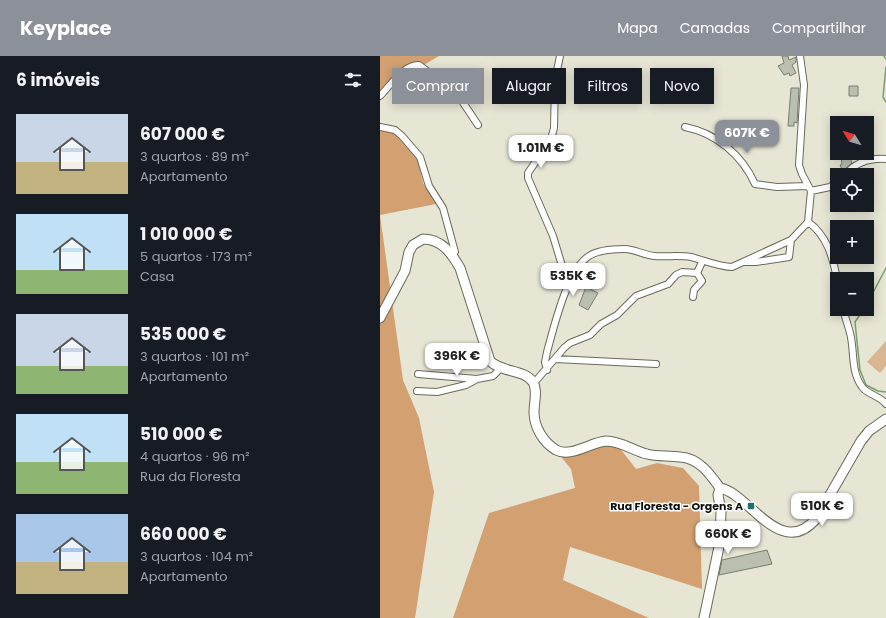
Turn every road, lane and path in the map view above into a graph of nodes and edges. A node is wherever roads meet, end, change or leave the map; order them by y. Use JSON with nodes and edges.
{"nodes":[{"id":1,"x":560,"y":56,"type":"edge"},
{"id":2,"x":800,"y":56,"type":"edge"},
{"id":3,"x":380,"y":96,"type":"edge"},
{"id":4,"x":478,"y":125,"type":"dead end"},
{"id":5,"x":380,"y":127,"type":"edge"},
{"id":6,"x":685,"y":127,"type":"dead end"},
{"id":7,"x":886,"y":159,"type":"edge"},
{"id":8,"x":853,"y":168,"type":"edge"},
{"id":9,"x":830,"y":187,"type":"edge"},
{"id":10,"x":810,"y":188,"type":"junction"},
{"id":11,"x":808,"y":222,"type":"junction"},
{"id":12,"x":791,"y":240,"type":"junction"},
{"id":13,"x":453,"y":256,"type":"junction"},
{"id":14,"x":702,"y":262,"type":"junction"},
{"id":15,"x":744,"y":262,"type":"junction"},
{"id":16,"x":836,"y":272,"type":"edge"},
{"id":17,"x":697,"y":274,"type":"junction"},
{"id":18,"x":569,"y":282,"type":"junction"},
{"id":19,"x":693,"y":297,"type":"dead end"},
{"id":20,"x":845,"y":316,"type":"edge"},
{"id":21,"x":380,"y":318,"type":"edge"},
{"id":22,"x":555,"y":359,"type":"junction"},
{"id":23,"x":656,"y":364,"type":"dead end"},
{"id":24,"x":500,"y":369,"type":"junction"},
{"id":25,"x":547,"y":370,"type":"junction"},
{"id":26,"x":418,"y":374,"type":"dead end"},
{"id":27,"x":477,"y":379,"type":"junction"},
{"id":28,"x":534,"y":383,"type":"junction"},
{"id":29,"x":417,"y":391,"type":"dead end"},
{"id":30,"x":886,"y":404,"type":"edge"},
{"id":31,"x":886,"y":419,"type":"edge"},
{"id":32,"x":720,"y":488,"type":"junction"},
{"id":33,"x":704,"y":618,"type":"edge"}],
"edges":[{"from":1,"to":18,"type":"street"},
{"from":2,"to":10,"type":"street"},
{"from":3,"to":4,"type":"street"},
{"from":5,"to":13,"type":"street"},
{"from":6,"to":10,"type":"street"},
{"from":7,"to":8,"type":"street"},
{"from":9,"to":10,"type":"street"},
{"from":10,"to":11,"type":"street"},
{"from":11,"to":12,"type":"street"},
{"from":11,"to":16,"type":"street"},
{"from":12,"to":15,"type":"street"},
{"from":12,"to":15,"type":"street"},
{"from":13,"to":21,"type":"street"},
{"from":13,"to":24,"type":"street"},
{"from":14,"to":15,"type":"street"},
{"from":14,"to":17,"type":"street"},
{"from":14,"to":18,"type":"street"},
{"from":17,"to":19,"type":"street"},
{"from":17,"to":22,"type":"street"},
{"from":18,"to":25,"type":"street"},
{"from":20,"to":30,"type":"street"},
{"from":22,"to":23,"type":"street"},
{"from":22,"to":25,"type":"street"},
{"from":24,"to":27,"type":"street"},
{"from":24,"to":28,"type":"street"},
{"from":25,"to":28,"type":"street"},
{"from":26,"to":27,"type":"street"},
{"from":27,"to":29,"type":"street"},
{"from":28,"to":32,"type":"street"},
{"from":31,"to":32,"type":"street"},
{"from":32,"to":33,"type":"street"}]}
